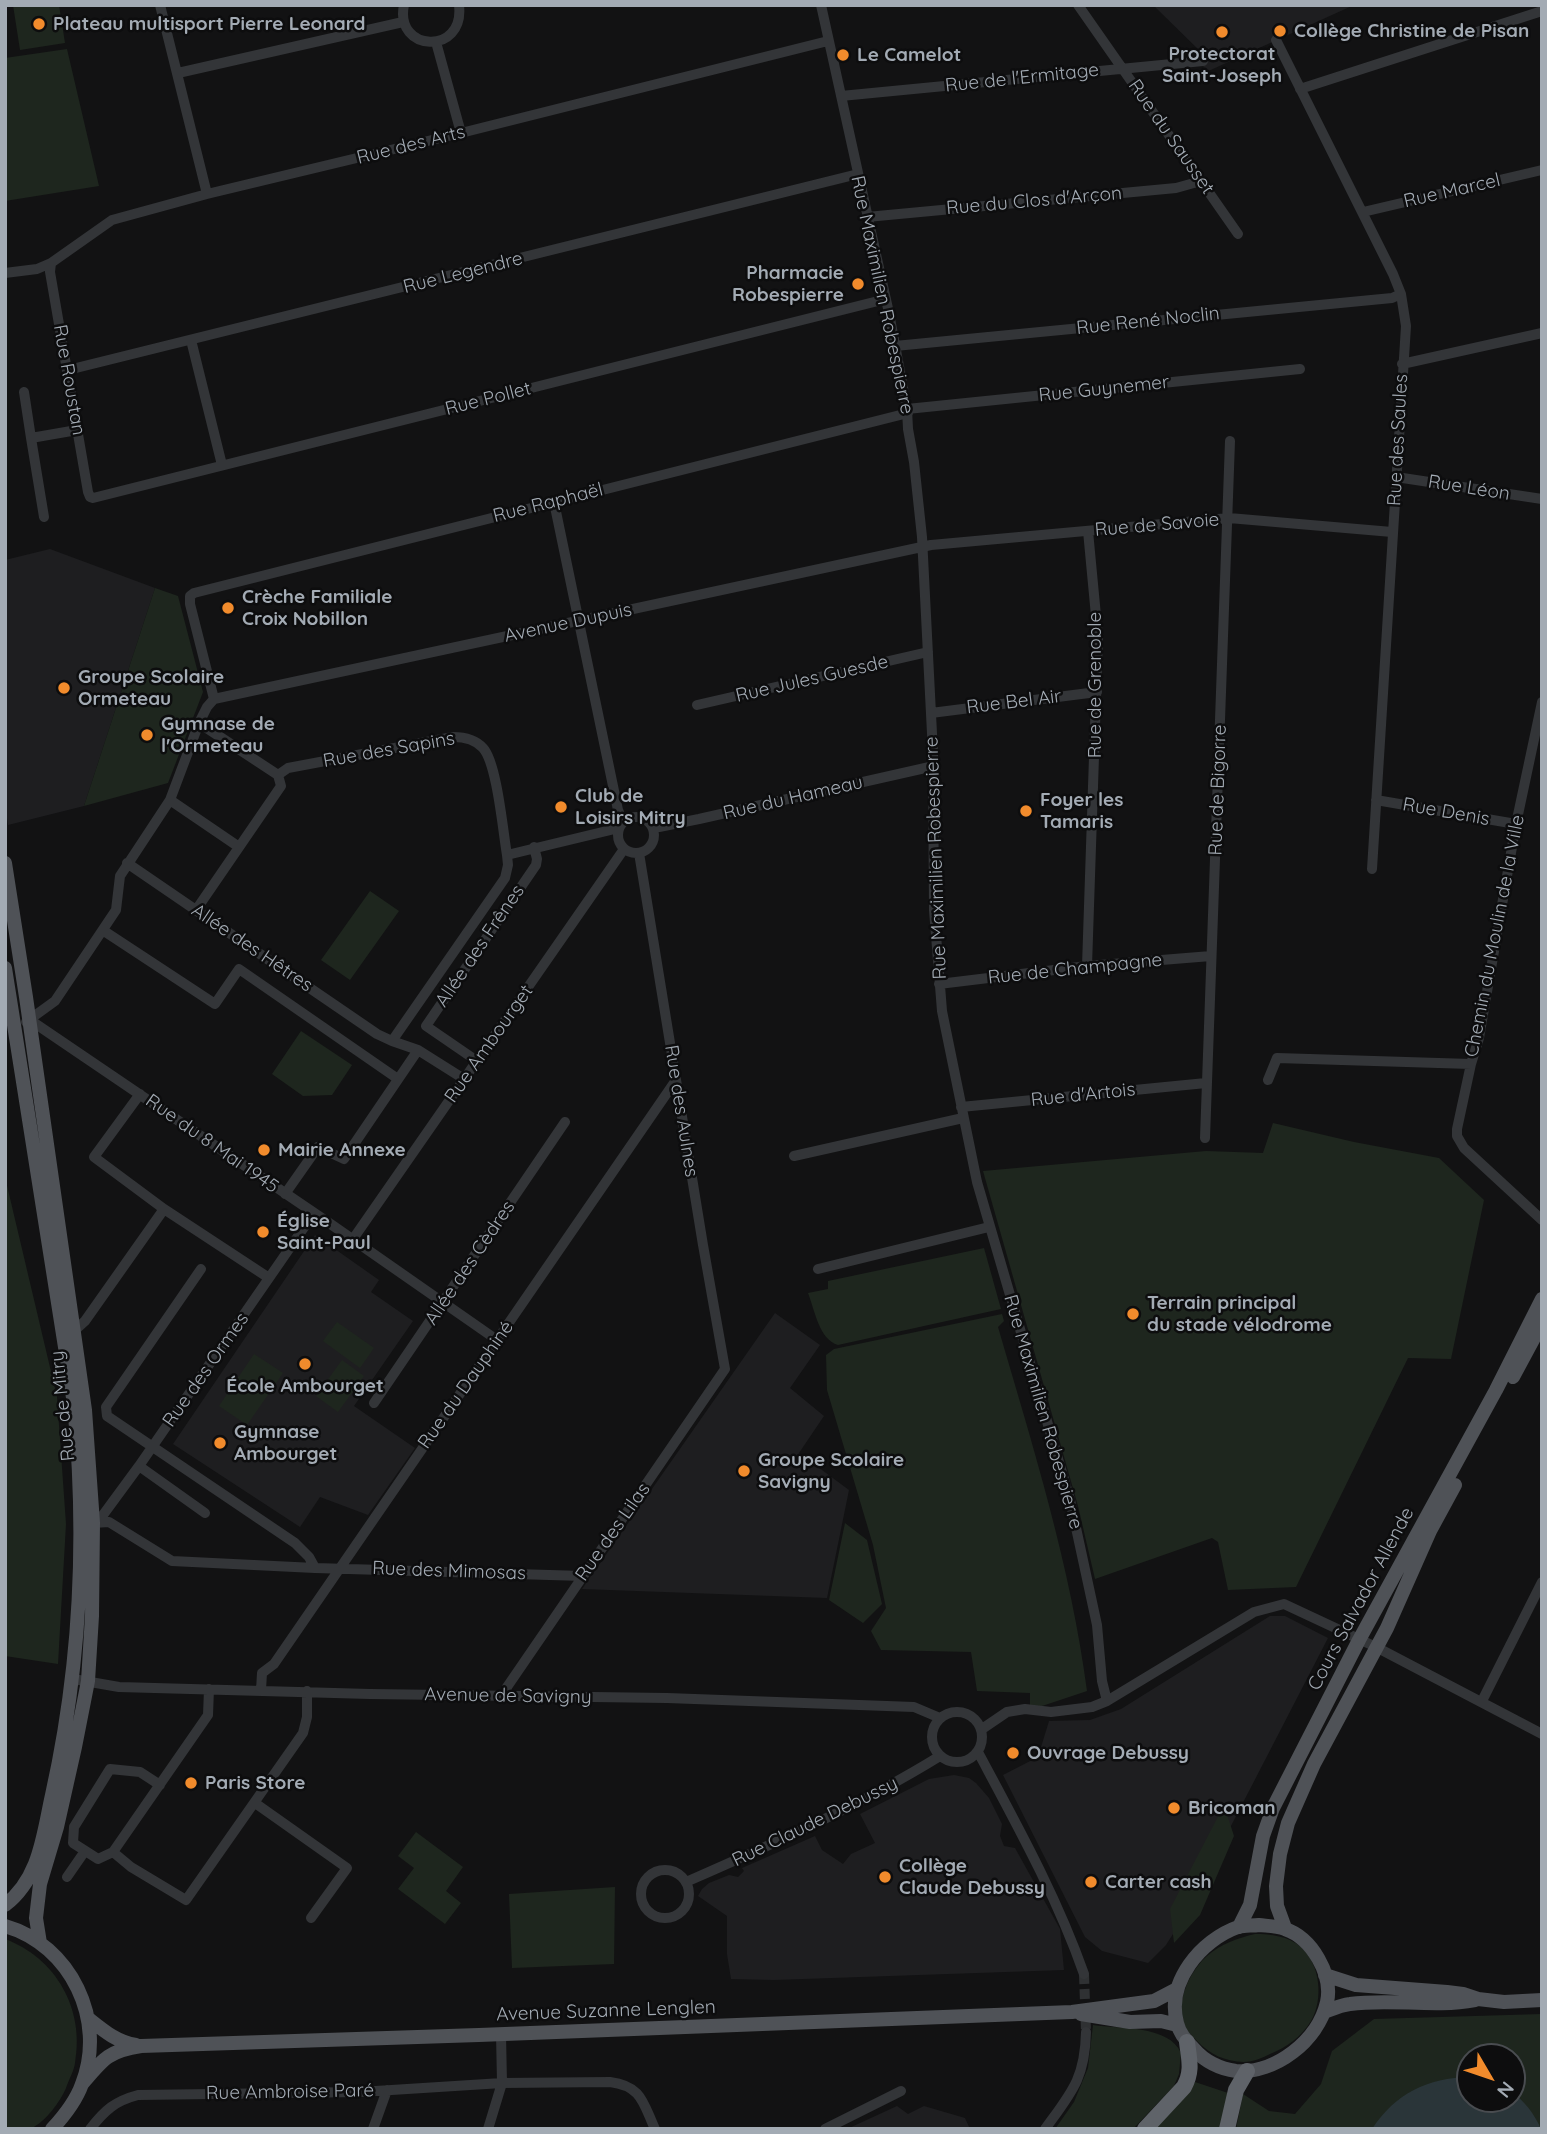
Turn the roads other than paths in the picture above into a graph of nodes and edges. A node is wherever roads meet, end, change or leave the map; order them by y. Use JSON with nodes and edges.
{"nodes":[{"id":1,"x":160,"y":5,"type":"edge"},
{"id":2,"x":404,"y":5,"type":"edge"},
{"id":3,"x":459,"y":5,"type":"edge"},
{"id":4,"x":821,"y":5,"type":"edge"},
{"id":5,"x":1078,"y":5,"type":"edge"},
{"id":6,"x":1542,"y":11,"type":"edge"},
{"id":7,"x":404,"y":22,"type":"junction"},
{"id":8,"x":1276,"y":40,"type":"dead end"},
{"id":9,"x":828,"y":41,"type":"junction"},
{"id":10,"x":436,"y":42,"type":"junction"},
{"id":11,"x":1203,"y":61,"type":"dead end"},
{"id":12,"x":1123,"y":68,"type":"junction"},
{"id":13,"x":178,"y":73,"type":"junction"},
{"id":14,"x":1300,"y":89,"type":"junction"},
{"id":15,"x":841,"y":96,"type":"junction"},
{"id":16,"x":461,"y":133,"type":"junction"},
{"id":17,"x":1542,"y":170,"type":"edge"},
{"id":18,"x":858,"y":174,"type":"junction"},
{"id":19,"x":1201,"y":181,"type":"junction"},
{"id":20,"x":207,"y":194,"type":"junction"},
{"id":21,"x":1363,"y":212,"type":"junction"},
{"id":22,"x":867,"y":217,"type":"junction"},
{"id":23,"x":1238,"y":234,"type":"dead end"},
{"id":24,"x":51,"y":263,"type":"junction"},
{"id":25,"x":5,"y":273,"type":"edge"},
{"id":26,"x":1401,"y":294,"type":"junction"},
{"id":27,"x":886,"y":299,"type":"junction"},
{"id":28,"x":1542,"y":333,"type":"edge"},
{"id":29,"x":191,"y":340,"type":"junction"},
{"id":30,"x":895,"y":346,"type":"junction"},
{"id":31,"x":1402,"y":364,"type":"junction"},
{"id":32,"x":1300,"y":369,"type":"dead end"},
{"id":33,"x":68,"y":370,"type":"junction"},
{"id":34,"x":24,"y":392,"type":"dead end"},
{"id":35,"x":908,"y":411,"type":"junction"},
{"id":36,"x":78,"y":430,"type":"junction"},
{"id":37,"x":31,"y":438,"type":"junction"},
{"id":38,"x":1230,"y":441,"type":"dead end"},
{"id":39,"x":222,"y":465,"type":"junction"},
{"id":40,"x":1396,"y":477,"type":"junction"},
{"id":41,"x":90,"y":497,"type":"joint"},
{"id":42,"x":1542,"y":499,"type":"edge"},
{"id":43,"x":554,"y":502,"type":"junction"},
{"id":44,"x":44,"y":517,"type":"dead end"},
{"id":45,"x":1228,"y":518,"type":"junction"},
{"id":46,"x":1088,"y":531,"type":"junction"},
{"id":47,"x":1392,"y":532,"type":"junction"},
{"id":48,"x":922,"y":547,"type":"junction"},
{"id":49,"x":578,"y":621,"type":"junction"},
{"id":50,"x":928,"y":652,"type":"junction"},
{"id":51,"x":1097,"y":692,"type":"junction"},
{"id":52,"x":214,"y":699,"type":"junction"},
{"id":53,"x":1542,"y":702,"type":"edge"},
{"id":54,"x":697,"y":705,"type":"dead end"},
{"id":55,"x":931,"y":713,"type":"junction"},
{"id":56,"x":199,"y":723,"type":"junction"},
{"id":57,"x":934,"y":766,"type":"junction"},
{"id":58,"x":278,"y":775,"type":"junction"},
{"id":59,"x":170,"y":800,"type":"junction"},
{"id":60,"x":1377,"y":800,"type":"junction"},
{"id":61,"x":1516,"y":824,"type":"junction"},
{"id":62,"x":621,"y":825,"type":"junction"},
{"id":63,"x":652,"y":825,"type":"junction"},
{"id":64,"x":239,"y":847,"type":"junction"},
{"id":65,"x":534,"y":847,"type":"junction"},
{"id":66,"x":624,"y":849,"type":"junction"},
{"id":67,"x":639,"y":853,"type":"junction"},
{"id":68,"x":507,"y":855,"type":"junction"},
{"id":69,"x":5,"y":863,"type":"edge"},
{"id":70,"x":127,"y":863,"type":"junction"},
{"id":71,"x":1373,"y":869,"type":"dead end"},
{"id":72,"x":196,"y":910,"type":"junction"},
{"id":73,"x":104,"y":931,"type":"junction"},
{"id":74,"x":1212,"y":956,"type":"junction"},
{"id":75,"x":1087,"y":966,"type":"junction"},
{"id":76,"x":5,"y":968,"type":"edge"},
{"id":77,"x":939,"y":984,"type":"junction"},
{"id":78,"x":30,"y":1020,"type":"junction"},
{"id":79,"x":15,"y":1027,"type":"junction"},
{"id":80,"x":392,"y":1041,"type":"junction"},
{"id":81,"x":418,"y":1050,"type":"junction"},
{"id":82,"x":477,"y":1061,"type":"junction"},
{"id":83,"x":1471,"y":1064,"type":"junction"},
{"id":84,"x":398,"y":1079,"type":"junction"},
{"id":85,"x":464,"y":1079,"type":"junction"},
{"id":86,"x":676,"y":1080,"type":"junction"},
{"id":87,"x":1268,"y":1080,"type":"dead end"},
{"id":88,"x":1206,"y":1083,"type":"junction"},
{"id":89,"x":140,"y":1094,"type":"junction"},
{"id":90,"x":962,"y":1113,"type":"junction"},
{"id":91,"x":565,"y":1122,"type":"dead end"},
{"id":92,"x":1205,"y":1138,"type":"dead end"},
{"id":93,"x":794,"y":1156,"type":"dead end"},
{"id":94,"x":285,"y":1194,"type":"junction"},
{"id":95,"x":164,"y":1209,"type":"junction"},
{"id":96,"x":314,"y":1213,"type":"junction"},
{"id":97,"x":1542,"y":1220,"type":"edge"},
{"id":98,"x":989,"y":1227,"type":"junction"},
{"id":99,"x":353,"y":1240,"type":"junction"},
{"id":100,"x":201,"y":1269,"type":"dead end"},
{"id":101,"x":818,"y":1269,"type":"dead end"},
{"id":102,"x":269,"y":1278,"type":"junction"},
{"id":103,"x":1542,"y":1299,"type":"edge"},
{"id":104,"x":444,"y":1302,"type":"junction"},
{"id":105,"x":1542,"y":1323,"type":"edge"},
{"id":106,"x":74,"y":1331,"type":"junction"},
{"id":107,"x":497,"y":1340,"type":"junction"},
{"id":108,"x":726,"y":1368,"type":"joint"},
{"id":109,"x":374,"y":1403,"type":"dead end"},
{"id":110,"x":153,"y":1447,"type":"junction"},
{"id":111,"x":139,"y":1466,"type":"junction"},
{"id":112,"x":205,"y":1513,"type":"dead end"},
{"id":113,"x":93,"y":1523,"type":"junction"},
{"id":114,"x":315,"y":1568,"type":"junction"},
{"id":115,"x":340,"y":1568,"type":"junction"},
{"id":116,"x":583,"y":1576,"type":"junction"},
{"id":117,"x":1542,"y":1582,"type":"edge"},
{"id":118,"x":1359,"y":1640,"type":"junction"},
{"id":119,"x":1376,"y":1647,"type":"junction"},
{"id":120,"x":80,"y":1681,"type":"junction"},
{"id":121,"x":209,"y":1689,"type":"junction"},
{"id":122,"x":261,"y":1690,"type":"junction"},
{"id":123,"x":307,"y":1691,"type":"junction"},
{"id":124,"x":506,"y":1696,"type":"junction"},
{"id":125,"x":1107,"y":1701,"type":"junction"},
{"id":126,"x":1482,"y":1701,"type":"junction"},
{"id":127,"x":940,"y":1718,"type":"junction"},
{"id":128,"x":982,"y":1729,"type":"junction"},
{"id":129,"x":1542,"y":1734,"type":"edge"},
{"id":130,"x":978,"y":1752,"type":"junction"},
{"id":131,"x":940,"y":1755,"type":"junction"},
{"id":132,"x":160,"y":1786,"type":"junction"},
{"id":133,"x":255,"y":1803,"type":"junction"},
{"id":134,"x":85,"y":1851,"type":"junction"},
{"id":135,"x":113,"y":1852,"type":"junction"},
{"id":136,"x":68,"y":1877,"type":"dead end"},
{"id":137,"x":686,"y":1882,"type":"junction"},
{"id":138,"x":5,"y":1905,"type":"edge"},
{"id":139,"x":311,"y":1918,"type":"dead end"},
{"id":140,"x":5,"y":1926,"type":"edge"},
{"id":141,"x":1239,"y":1927,"type":"junction"},
{"id":142,"x":1285,"y":1928,"type":"junction"},
{"id":143,"x":40,"y":1942,"type":"junction"},
{"id":144,"x":1084,"y":1974,"type":"tunnel mouth"},
{"id":145,"x":1325,"y":1976,"type":"junction"},
{"id":146,"x":1177,"y":1989,"type":"junction"},
{"id":147,"x":1479,"y":1999,"type":"junction"},
{"id":148,"x":1542,"y":2000,"type":"edge"},
{"id":149,"x":1072,"y":2012,"type":"junction"},
{"id":150,"x":1324,"y":2012,"type":"junction"},
{"id":151,"x":89,"y":2019,"type":"junction"},
{"id":152,"x":1177,"y":2025,"type":"junction"},
{"id":153,"x":1086,"y":2032,"type":"tunnel mouth"},
{"id":154,"x":501,"y":2034,"type":"junction"},
{"id":155,"x":1187,"y":2042,"type":"junction"},
{"id":156,"x":141,"y":2046,"type":"junction"},
{"id":157,"x":1247,"y":2071,"type":"junction"},
{"id":158,"x":502,"y":2083,"type":"junction"},
{"id":159,"x":82,"y":2084,"type":"junction"},
{"id":160,"x":387,"y":2090,"type":"junction"},
{"id":161,"x":901,"y":2091,"type":"dead end"},
{"id":162,"x":52,"y":2129,"type":"edge"},
{"id":163,"x":90,"y":2129,"type":"edge"},
{"id":164,"x":373,"y":2129,"type":"edge"},
{"id":165,"x":488,"y":2129,"type":"edge"},
{"id":166,"x":655,"y":2129,"type":"edge"},
{"id":167,"x":825,"y":2129,"type":"edge"},
{"id":168,"x":1045,"y":2129,"type":"edge"},
{"id":169,"x":1145,"y":2129,"type":"edge"},
{"id":170,"x":1227,"y":2129,"type":"edge"}],
"edges":[{"from":1,"to":13,"type":"street"},
{"from":2,"to":7,"type":"street"},
{"from":3,"to":10,"type":"street"},
{"from":4,"to":9,"type":"street","name":"Rue Maximilien Robespierre"},
{"from":5,"to":12,"type":"street","name":"Rue du Sausset"},
{"from":6,"to":14,"type":"street"},
{"from":7,"to":10,"type":"street"},
{"from":7,"to":13,"type":"street"},
{"from":8,"to":14,"type":"street","name":"Rue des Saules"},
{"from":9,"to":15,"type":"street","name":"Rue Maximilien Robespierre"},
{"from":9,"to":16,"type":"street","name":"Rue des Arts"},
{"from":10,"to":16,"type":"street"},
{"from":11,"to":12,"type":"street","name":"Rue de l'Ermitage"},
{"from":12,"to":15,"type":"street","name":"Rue de l'Ermitage"},
{"from":12,"to":19,"type":"street","name":"Rue du Sausset"},
{"from":13,"to":20,"type":"street"},
{"from":14,"to":21,"type":"street","name":"Rue des Saules"},
{"from":15,"to":18,"type":"street","name":"Rue Maximilien Robespierre"},
{"from":16,"to":20,"type":"street","name":"Rue des Arts"},
{"from":17,"to":21,"type":"street","name":"Rue Marcel"},
{"from":18,"to":22,"type":"street","name":"Rue Maximilien Robespierre"},
{"from":18,"to":29,"type":"street","name":"Rue Legendre"},
{"from":19,"to":22,"type":"street","name":"Rue du Clos d'Arçon"},
{"from":19,"to":23,"type":"street","name":"Rue du Sausset"},
{"from":20,"to":24,"type":"street","name":"Rue des Arts"},
{"from":21,"to":26,"type":"street","name":"Rue des Saules"},
{"from":22,"to":27,"type":"street","name":"Rue Maximilien Robespierre"},
{"from":24,"to":25,"type":"street","name":"Rue des Arts"},
{"from":24,"to":33,"type":"street","name":"Rue Roustan"},
{"from":26,"to":30,"type":"street","name":"Rue René Noclin"},
{"from":26,"to":31,"type":"street","name":"Rue des Saules"},
{"from":27,"to":30,"type":"street","name":"Rue Maximilien Robespierre"},
{"from":27,"to":39,"type":"street","name":"Rue Pollet"},
{"from":28,"to":31,"type":"street"},
{"from":29,"to":33,"type":"street","name":"Rue Legendre"},
{"from":29,"to":39,"type":"street"},
{"from":30,"to":35,"type":"street","name":"Rue Maximilien Robespierre"},
{"from":31,"to":40,"type":"street","name":"Rue des Saules"},
{"from":32,"to":35,"type":"street","name":"Rue Guynemer"},
{"from":33,"to":36,"type":"street","name":"Rue Roustan"},
{"from":34,"to":37,"type":"street"},
{"from":35,"to":43,"type":"street","name":"Rue Raphaël"},
{"from":35,"to":48,"type":"street","name":"Rue Maximilien Robespierre"},
{"from":36,"to":37,"type":"street"},
{"from":36,"to":41,"type":"street","name":"Rue Roustan"},
{"from":37,"to":44,"type":"street"},
{"from":38,"to":45,"type":"street","name":"Rue de Bigorre"},
{"from":39,"to":41,"type":"street","name":"Rue Pollet"},
{"from":40,"to":42,"type":"street","name":"Rue Léon"},
{"from":40,"to":47,"type":"street","name":"Rue des Saules"},
{"from":43,"to":49,"type":"street"},
{"from":43,"to":52,"type":"street","name":"Rue Raphaël"},
{"from":45,"to":46,"type":"street","name":"Rue de Savoie"},
{"from":45,"to":47,"type":"street","name":"Rue de Savoie"},
{"from":45,"to":74,"type":"street","name":"Rue de Bigorre"},
{"from":46,"to":48,"type":"street","name":"Rue de Savoie"},
{"from":46,"to":51,"type":"street","name":"Rue de Grenoble"},
{"from":47,"to":60,"type":"street","name":"Rue des Saules"},
{"from":48,"to":49,"type":"street","name":"Avenue Dupuis"},
{"from":48,"to":50,"type":"street","name":"Rue Maximilien Robespierre"},
{"from":49,"to":52,"type":"street","name":"Avenue Dupuis"},
{"from":49,"to":62,"type":"street"},
{"from":50,"to":54,"type":"street","name":"Rue Jules Guesde"},
{"from":50,"to":55,"type":"street","name":"Rue Maximilien Robespierre"},
{"from":51,"to":55,"type":"street","name":"Rue Bel Air"},
{"from":51,"to":75,"type":"street","name":"Rue de Grenoble"},
{"from":52,"to":56,"type":"street"},
{"from":53,"to":61,"type":"street","name":"Chemin du Moulin de la Ville"},
{"from":55,"to":57,"type":"street","name":"Rue Maximilien Robespierre"},
{"from":56,"to":58,"type":"street"},
{"from":56,"to":59,"type":"street"},
{"from":57,"to":63,"type":"street","name":"Rue du Hameau"},
{"from":57,"to":77,"type":"street","name":"Rue Maximilien Robespierre"},
{"from":58,"to":64,"type":"street"},
{"from":58,"to":68,"type":"street","name":"Rue des Sapins"},
{"from":59,"to":64,"type":"street"},
{"from":59,"to":70,"type":"street"},
{"from":60,"to":61,"type":"street","name":"Rue Denis"},
{"from":60,"to":71,"type":"street","name":"Rue des Saules"},
{"from":61,"to":83,"type":"street","name":"Chemin du Moulin de la Ville"},
{"from":62,"to":63,"type":"street"},
{"from":62,"to":65,"type":"street"},
{"from":62,"to":66,"type":"street"},
{"from":63,"to":67,"type":"street"},
{"from":64,"to":72,"type":"street"},
{"from":65,"to":68,"type":"street"},
{"from":65,"to":82,"type":"street","name":"Allée des Frênes"},
{"from":66,"to":67,"type":"street"},
{"from":66,"to":82,"type":"street","name":"Rue Ambourget"},
{"from":67,"to":86,"type":"street","name":"Rue des Aulnes"},
{"from":68,"to":80,"type":"street"},
{"from":69,"to":78,"type":"main road","name":"Rue de Mitry"},
{"from":70,"to":72,"type":"street","name":"Allée des Hêtres"},
{"from":70,"to":73,"type":"street"},
{"from":72,"to":80,"type":"street","name":"Allée des Hêtres"},
{"from":73,"to":78,"type":"street"},
{"from":73,"to":84,"type":"street"},
{"from":74,"to":75,"type":"street","name":"Rue de Champagne"},
{"from":74,"to":88,"type":"street","name":"Rue de Bigorre"},
{"from":75,"to":77,"type":"street","name":"Rue de Champagne"},
{"from":76,"to":79,"type":"main road","name":"Rue de Mitry"},
{"from":77,"to":90,"type":"street","name":"Rue Maximilien Robespierre"},
{"from":78,"to":79,"type":"street"},
{"from":78,"to":89,"type":"street","name":"Rue du 8 Mai 1945"},
{"from":78,"to":106,"type":"main road","name":"Rue de Mitry"},
{"from":79,"to":120,"type":"main road","name":"Rue de Mitry"},
{"from":80,"to":81,"type":"street","name":"Allée des Hêtres"},
{"from":81,"to":84,"type":"street"},
{"from":81,"to":85,"type":"street","name":"Allée des Hêtres"},
{"from":82,"to":85,"type":"street","name":"Rue Ambourget"},
{"from":83,"to":87,"type":"street"},
{"from":83,"to":97,"type":"street","name":"Chemin du Moulin de la Ville"},
{"from":84,"to":94,"type":"street"},
{"from":85,"to":99,"type":"street","name":"Rue Ambourget"},
{"from":86,"to":107,"type":"street","name":"Rue du Dauphiné"},
{"from":86,"to":108,"type":"street","name":"Rue des Aulnes"},
{"from":88,"to":90,"type":"street","name":"Rue d'Artois"},
{"from":88,"to":92,"type":"street","name":"Rue de Bigorre"},
{"from":89,"to":94,"type":"street","name":"Rue du 8 Mai 1945"},
{"from":89,"to":95,"type":"street"},
{"from":90,"to":93,"type":"street","name":"Rue d'Artois"},
{"from":90,"to":98,"type":"street","name":"Rue Maximilien Robespierre"},
{"from":91,"to":104,"type":"street","name":"Allée des Cèdres"},
{"from":94,"to":96,"type":"street","name":"Rue du 8 Mai 1945"},
{"from":95,"to":102,"type":"street"},
{"from":95,"to":106,"type":"street"},
{"from":96,"to":99,"type":"street","name":"Rue du 8 Mai 1945"},
{"from":96,"to":102,"type":"street","name":"Rue des Ormes"},
{"from":98,"to":101,"type":"street"},
{"from":98,"to":125,"type":"street","name":"Rue Maximilien Robespierre"},
{"from":99,"to":104,"type":"street","name":"Rue du 8 Mai 1945"},
{"from":100,"to":110,"type":"street"},
{"from":102,"to":110,"type":"street","name":"Rue des Ormes"},
{"from":103,"to":118,"type":"main road","name":"Cours Salvador Allende"},
{"from":104,"to":107,"type":"street","name":"Rue du 8 Mai 1945"},
{"from":104,"to":109,"type":"street","name":"Allée des Cèdres"},
{"from":105,"to":119,"type":"main road","name":"Cours Salvador Allende"},
{"from":106,"to":113,"type":"main road","name":"Rue de Mitry"},
{"from":107,"to":115,"type":"street","name":"Rue du Dauphiné"},
{"from":108,"to":116,"type":"street","name":"Rue des Lilas"},
{"from":110,"to":111,"type":"street","name":"Rue des Ormes"},
{"from":110,"to":114,"type":"street"},
{"from":111,"to":112,"type":"street"},
{"from":111,"to":113,"type":"street","name":"Rue des Ormes"},
{"from":113,"to":114,"type":"street","name":"Rue des Mimosas"},
{"from":113,"to":120,"type":"main road","name":"Rue de Mitry"},
{"from":114,"to":115,"type":"street","name":"Rue des Mimosas"},
{"from":115,"to":116,"type":"street","name":"Rue des Mimosas"},
{"from":115,"to":122,"type":"street","name":"Rue du Dauphiné"},
{"from":116,"to":124,"type":"street","name":"Rue des Lilas"},
{"from":117,"to":126,"type":"street"},
{"from":118,"to":119,"type":"street"},
{"from":118,"to":125,"type":"street"},
{"from":118,"to":141,"type":"main road","name":"Cours Salvador Allende"},
{"from":119,"to":126,"type":"street"},
{"from":119,"to":142,"type":"main road","name":"Cours Salvador Allende"},
{"from":120,"to":121,"type":"street","name":"Avenue de Savigny"},
{"from":120,"to":138,"type":"main road","name":"Rue de Mitry"},
{"from":120,"to":143,"type":"main road","name":"Rue de Mitry"},
{"from":121,"to":122,"type":"street","name":"Avenue de Savigny"},
{"from":121,"to":132,"type":"street"},
{"from":122,"to":123,"type":"street","name":"Avenue de Savigny"},
{"from":123,"to":124,"type":"street","name":"Avenue de Savigny"},
{"from":123,"to":133,"type":"street"},
{"from":124,"to":127,"type":"street","name":"Avenue de Savigny"},
{"from":125,"to":128,"type":"street"},
{"from":126,"to":129,"type":"street"},
{"from":127,"to":128,"type":"street"},
{"from":127,"to":131,"type":"street"},
{"from":128,"to":130,"type":"street"},
{"from":130,"to":131,"type":"street"},
{"from":130,"to":144,"type":"street"},
{"from":131,"to":137,"type":"street","name":"Rue Claude Debussy"},
{"from":132,"to":134,"type":"street"},
{"from":132,"to":135,"type":"street"},
{"from":133,"to":135,"type":"street"},
{"from":133,"to":139,"type":"street"},
{"from":134,"to":135,"type":"street"},
{"from":134,"to":136,"type":"street"},
{"from":137,"to":137,"type":"street"},
{"from":140,"to":143,"type":"main road"},
{"from":141,"to":142,"type":"main road"},
{"from":141,"to":146,"type":"main road"},
{"from":142,"to":145,"type":"main road"},
{"from":143,"to":151,"type":"main road"},
{"from":145,"to":147,"type":"main road"},
{"from":145,"to":150,"type":"main road"},
{"from":146,"to":149,"type":"main road","name":"Avenue Suzanne Lenglen"},
{"from":146,"to":152,"type":"main road"},
{"from":147,"to":148,"type":"main road"},
{"from":147,"to":150,"type":"main road"},
{"from":149,"to":152,"type":"main road","name":"Avenue Suzanne Lenglen"},
{"from":149,"to":154,"type":"main road","name":"Avenue Suzanne Lenglen"},
{"from":150,"to":157,"type":"main road"},
{"from":151,"to":156,"type":"main road","name":"Avenue Suzanne Lenglen"},
{"from":151,"to":159,"type":"main road"},
{"from":152,"to":155,"type":"main road"},
{"from":153,"to":168,"type":"street"},
{"from":154,"to":156,"type":"main road","name":"Avenue Suzanne Lenglen"},
{"from":154,"to":158,"type":"street"},
{"from":155,"to":157,"type":"main road"},
{"from":155,"to":169,"type":"highway"},
{"from":156,"to":159,"type":"main road","name":"Avenue Suzanne Lenglen"},
{"from":157,"to":170,"type":"highway"},
{"from":158,"to":160,"type":"street","name":"Rue Ambroise Paré"},
{"from":158,"to":165,"type":"street"},
{"from":158,"to":166,"type":"street","name":"Rue Ambroise Paré"},
{"from":159,"to":162,"type":"main road"},
{"from":160,"to":163,"type":"street","name":"Rue Ambroise Paré"},
{"from":160,"to":164,"type":"street"},
{"from":161,"to":167,"type":"street"}]}
